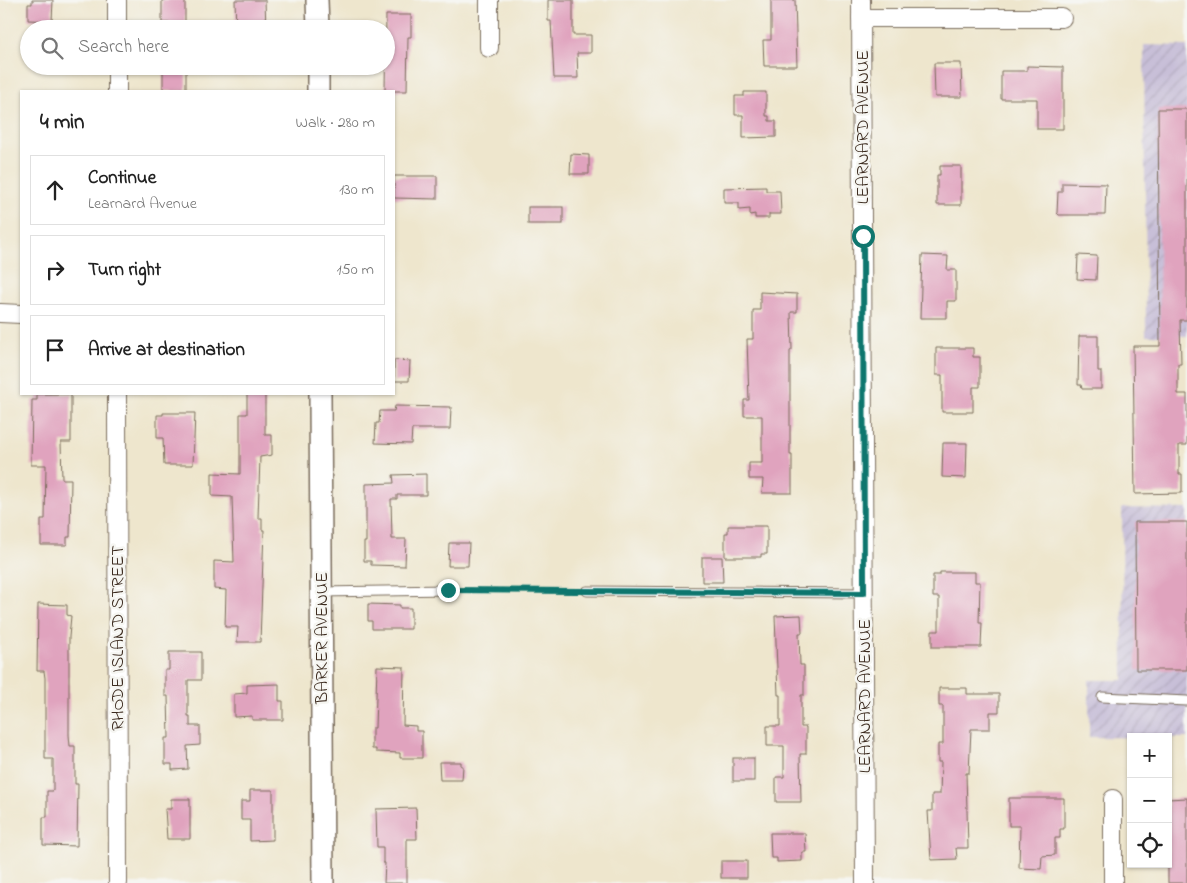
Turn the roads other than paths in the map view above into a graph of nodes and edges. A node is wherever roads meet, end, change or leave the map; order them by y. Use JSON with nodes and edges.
{"nodes":[{"id":1,"x":117,"y":0,"type":"edge"},
{"id":2,"x":317,"y":0,"type":"edge"},
{"id":3,"x":490,"y":0,"type":"edge"},
{"id":4,"x":861,"y":0,"type":"edge"},
{"id":5,"x":861,"y":18,"type":"junction"},
{"id":6,"x":1062,"y":18,"type":"dead end"},
{"id":7,"x":117,"y":20,"type":"edge"},
{"id":8,"x":318,"y":20,"type":"edge"},
{"id":9,"x":490,"y":48,"type":"dead end"},
{"id":10,"x":117,"y":75,"type":"edge"},
{"id":11,"x":318,"y":75,"type":"edge"},
{"id":12,"x":117,"y":90,"type":"edge"},
{"id":13,"x":318,"y":90,"type":"edge"},
{"id":14,"x":0,"y":313,"type":"edge"},
{"id":15,"x":20,"y":314,"type":"edge"},
{"id":16,"x":117,"y":395,"type":"edge"},
{"id":17,"x":320,"y":395,"type":"edge"},
{"id":18,"x":448,"y":590,"type":"road end"},
{"id":19,"x":587,"y":591,"type":"road end"},
{"id":20,"x":321,"y":592,"type":"junction"},
{"id":21,"x":864,"y":593,"type":"junction"},
{"id":22,"x":1102,"y":697,"type":"dead end"},
{"id":23,"x":1187,"y":700,"type":"edge"},
{"id":24,"x":1113,"y":799,"type":"dead end"},
{"id":25,"x":118,"y":883,"type":"edge"},
{"id":26,"x":323,"y":883,"type":"edge"},
{"id":27,"x":865,"y":883,"type":"edge"},
{"id":28,"x":1113,"y":883,"type":"edge"}],
"edges":[{"from":1,"to":7,"type":"street"},
{"from":2,"to":8,"type":"street"},
{"from":3,"to":9,"type":"street"},
{"from":4,"to":5,"type":"street","name":"LEARNARD AVENUE"},
{"from":5,"to":6,"type":"street"},
{"from":5,"to":21,"type":"street","name":"LEARNARD AVENUE"},
{"from":10,"to":12,"type":"street"},
{"from":11,"to":13,"type":"street"},
{"from":14,"to":15,"type":"street"},
{"from":16,"to":25,"type":"street","name":"RHODE ISLAND STREET"},
{"from":17,"to":20,"type":"street","name":"BARKER AVENUE"},
{"from":18,"to":20,"type":"lane"},
{"from":19,"to":21,"type":"lane"},
{"from":20,"to":26,"type":"street","name":"BARKER AVENUE"},
{"from":21,"to":27,"type":"street","name":"LEARNARD AVENUE"},
{"from":22,"to":23,"type":"lane"},
{"from":24,"to":28,"type":"street"}]}
